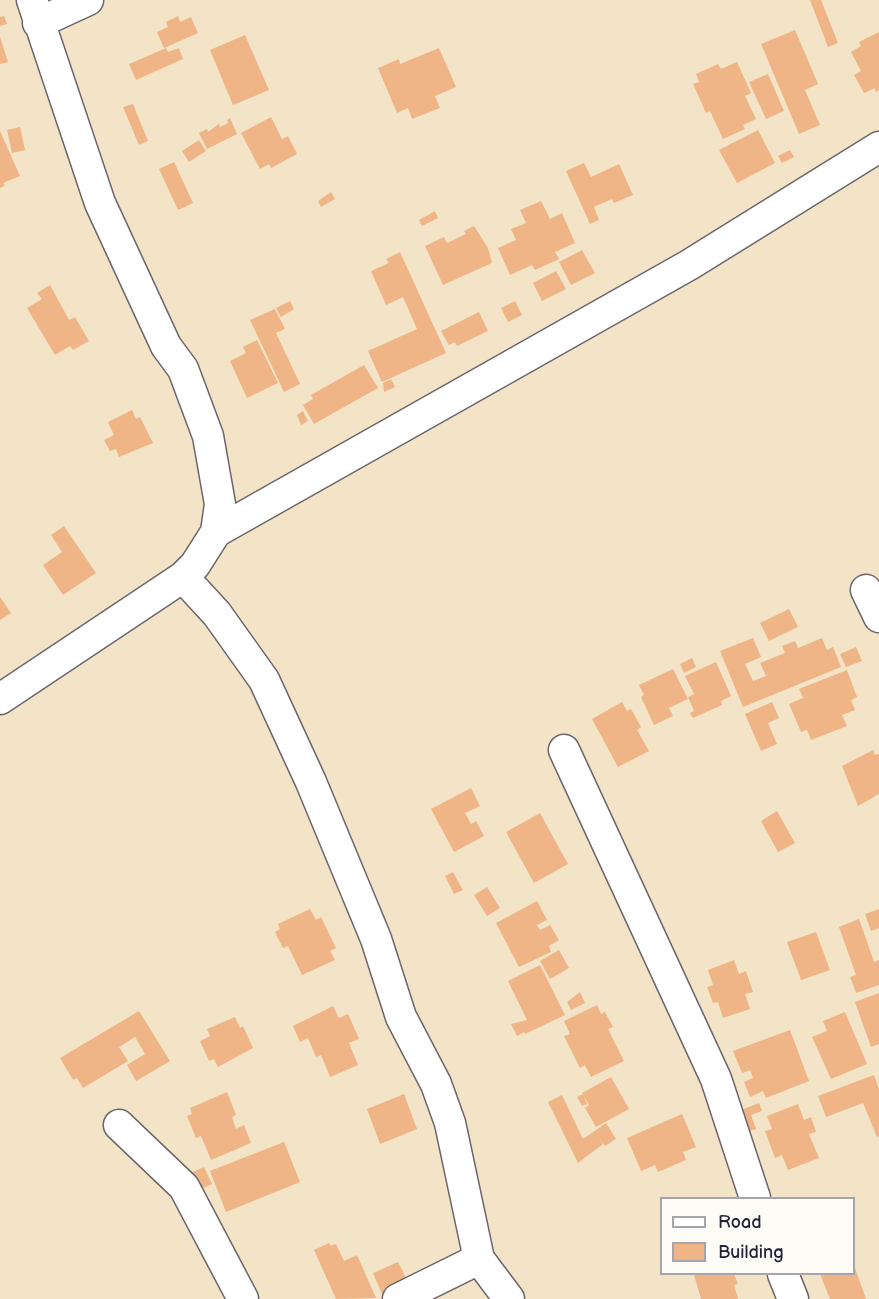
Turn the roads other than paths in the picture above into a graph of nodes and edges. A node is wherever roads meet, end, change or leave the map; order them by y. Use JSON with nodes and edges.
{"nodes":[{"id":1,"x":88,"y":0,"type":"edge"},
{"id":2,"x":35,"y":11,"type":"edge"},
{"id":3,"x":879,"y":147,"type":"edge"},
{"id":4,"x":216,"y":532,"type":"junction"},
{"id":5,"x":183,"y":577,"type":"junction"},
{"id":6,"x":866,"y":590,"type":"dead end"},
{"id":7,"x":879,"y":617,"type":"edge"},
{"id":8,"x":0,"y":699,"type":"edge"},
{"id":9,"x":564,"y":750,"type":"dead end"},
{"id":10,"x":119,"y":1125,"type":"dead end"},
{"id":11,"x":756,"y":1197,"type":"edge"},
{"id":12,"x":479,"y":1259,"type":"junction"},
{"id":13,"x":783,"y":1275,"type":"edge"},
{"id":14,"x":243,"y":1299,"type":"edge"},
{"id":15,"x":398,"y":1299,"type":"edge"},
{"id":16,"x":510,"y":1299,"type":"edge"},
{"id":17,"x":793,"y":1299,"type":"edge"}],
"edges":[{"from":1,"to":2,"type":"street"},
{"from":2,"to":4,"type":"street"},
{"from":3,"to":4,"type":"street"},
{"from":4,"to":5,"type":"street"},
{"from":5,"to":8,"type":"street"},
{"from":5,"to":12,"type":"street"},
{"from":6,"to":7,"type":"street"},
{"from":9,"to":11,"type":"street"},
{"from":10,"to":14,"type":"street"},
{"from":12,"to":15,"type":"street"},
{"from":12,"to":16,"type":"street"},
{"from":13,"to":17,"type":"street"}]}
